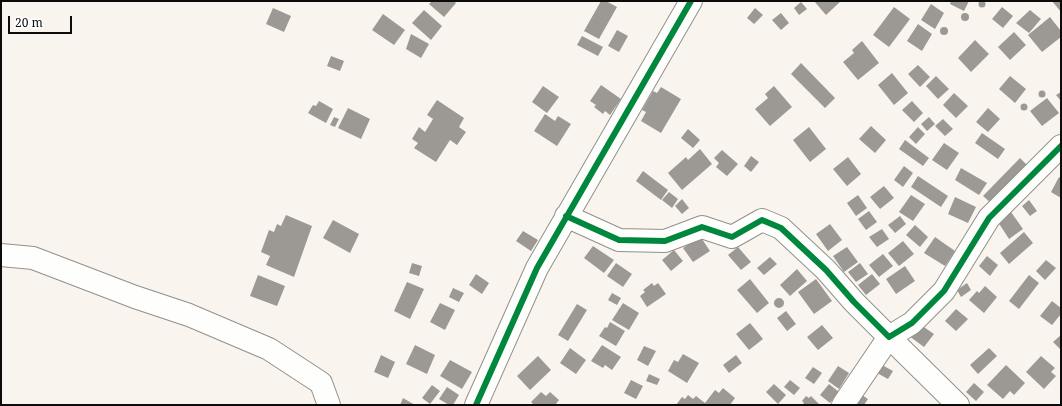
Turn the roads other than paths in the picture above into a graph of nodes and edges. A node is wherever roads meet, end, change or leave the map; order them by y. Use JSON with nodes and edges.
{"nodes":[{"id":1,"x":691,"y":1,"type":"edge"},
{"id":2,"x":1061,"y":146,"type":"edge"},
{"id":3,"x":566,"y":216,"type":"junction"},
{"id":4,"x":1,"y":256,"type":"edge"},
{"id":5,"x":890,"y":337,"type":"junction"},
{"id":6,"x":329,"y":405,"type":"edge"},
{"id":7,"x":476,"y":405,"type":"edge"},
{"id":8,"x":843,"y":405,"type":"edge"},
{"id":9,"x":958,"y":405,"type":"edge"}],
"edges":[{"from":1,"to":3,"type":"street"},
{"from":2,"to":5,"type":"street"},
{"from":3,"to":5,"type":"street"},
{"from":3,"to":7,"type":"street"},
{"from":4,"to":6,"type":"street"},
{"from":5,"to":8,"type":"street"},
{"from":5,"to":9,"type":"street"}]}
